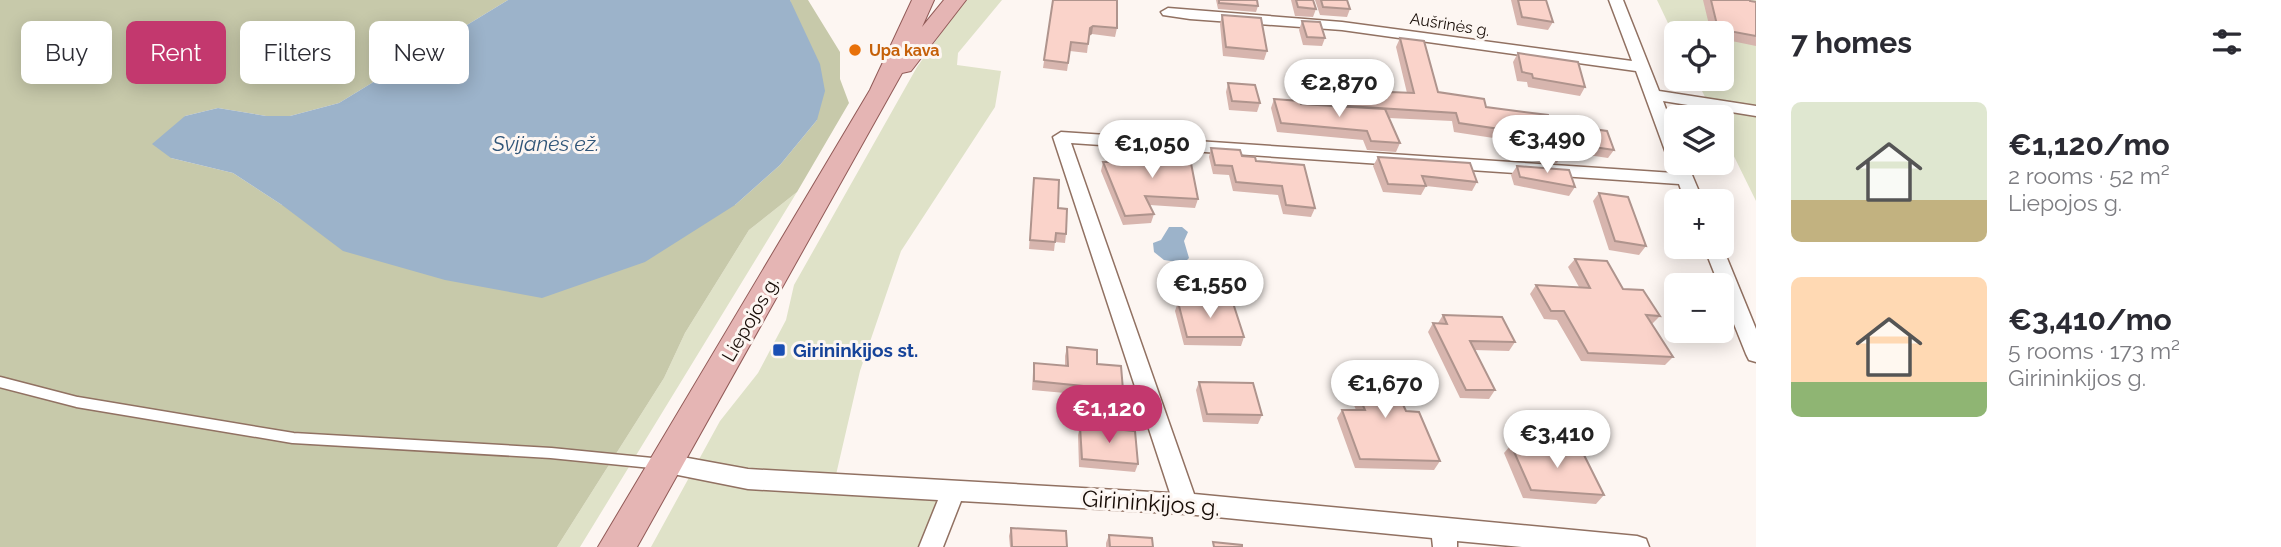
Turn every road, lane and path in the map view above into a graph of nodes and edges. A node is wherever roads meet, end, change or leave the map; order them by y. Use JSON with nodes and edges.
{"nodes":[{"id":1,"x":923,"y":0,"type":"edge"},
{"id":2,"x":955,"y":0,"type":"edge"},
{"id":3,"x":1616,"y":0,"type":"edge"},
{"id":4,"x":1168,"y":12,"type":"dead end"},
{"id":5,"x":1642,"y":67,"type":"junction"},
{"id":6,"x":882,"y":90,"type":"junction"},
{"id":7,"x":1653,"y":95,"type":"junction"},
{"id":8,"x":1756,"y":111,"type":"edge"},
{"id":9,"x":1664,"y":124,"type":"edge"},
{"id":10,"x":1664,"y":170,"type":"edge"},
{"id":11,"x":1718,"y":259,"type":"edge"},
{"id":12,"x":1756,"y":354,"type":"edge"},
{"id":13,"x":0,"y":382,"type":"edge"},
{"id":14,"x":666,"y":464,"type":"junction"},
{"id":15,"x":953,"y":493,"type":"junction"},
{"id":16,"x":1186,"y":504,"type":"junction"},
{"id":17,"x":1445,"y":538,"type":"edge"},
{"id":18,"x":617,"y":547,"type":"edge"},
{"id":19,"x":931,"y":547,"type":"edge"},
{"id":20,"x":1637,"y":547,"type":"edge"}],
"edges":[{"from":1,"to":6,"type":"main road","name":"Liepojos g."},
{"from":2,"to":6,"type":"main road","name":"Liepojos g."},
{"from":3,"to":5,"type":"street"},
{"from":4,"to":5,"type":"street","name":"Aušrinės g."},
{"from":5,"to":7,"type":"street"},
{"from":6,"to":14,"type":"main road","name":"Liepojos g."},
{"from":7,"to":8,"type":"street"},
{"from":7,"to":9,"type":"street"},
{"from":10,"to":16,"type":"street"},
{"from":11,"to":12,"type":"street"},
{"from":13,"to":14,"type":"lane"},
{"from":14,"to":15,"type":"street","name":"Girininkijos g."},
{"from":14,"to":18,"type":"main road","name":"Liepojos g."},
{"from":15,"to":16,"type":"street","name":"Girininkijos g."},
{"from":15,"to":19,"type":"street"},
{"from":16,"to":17,"type":"street","name":"Girininkijos g."},
{"from":17,"to":20,"type":"street","name":"Girininkijos g."}]}
